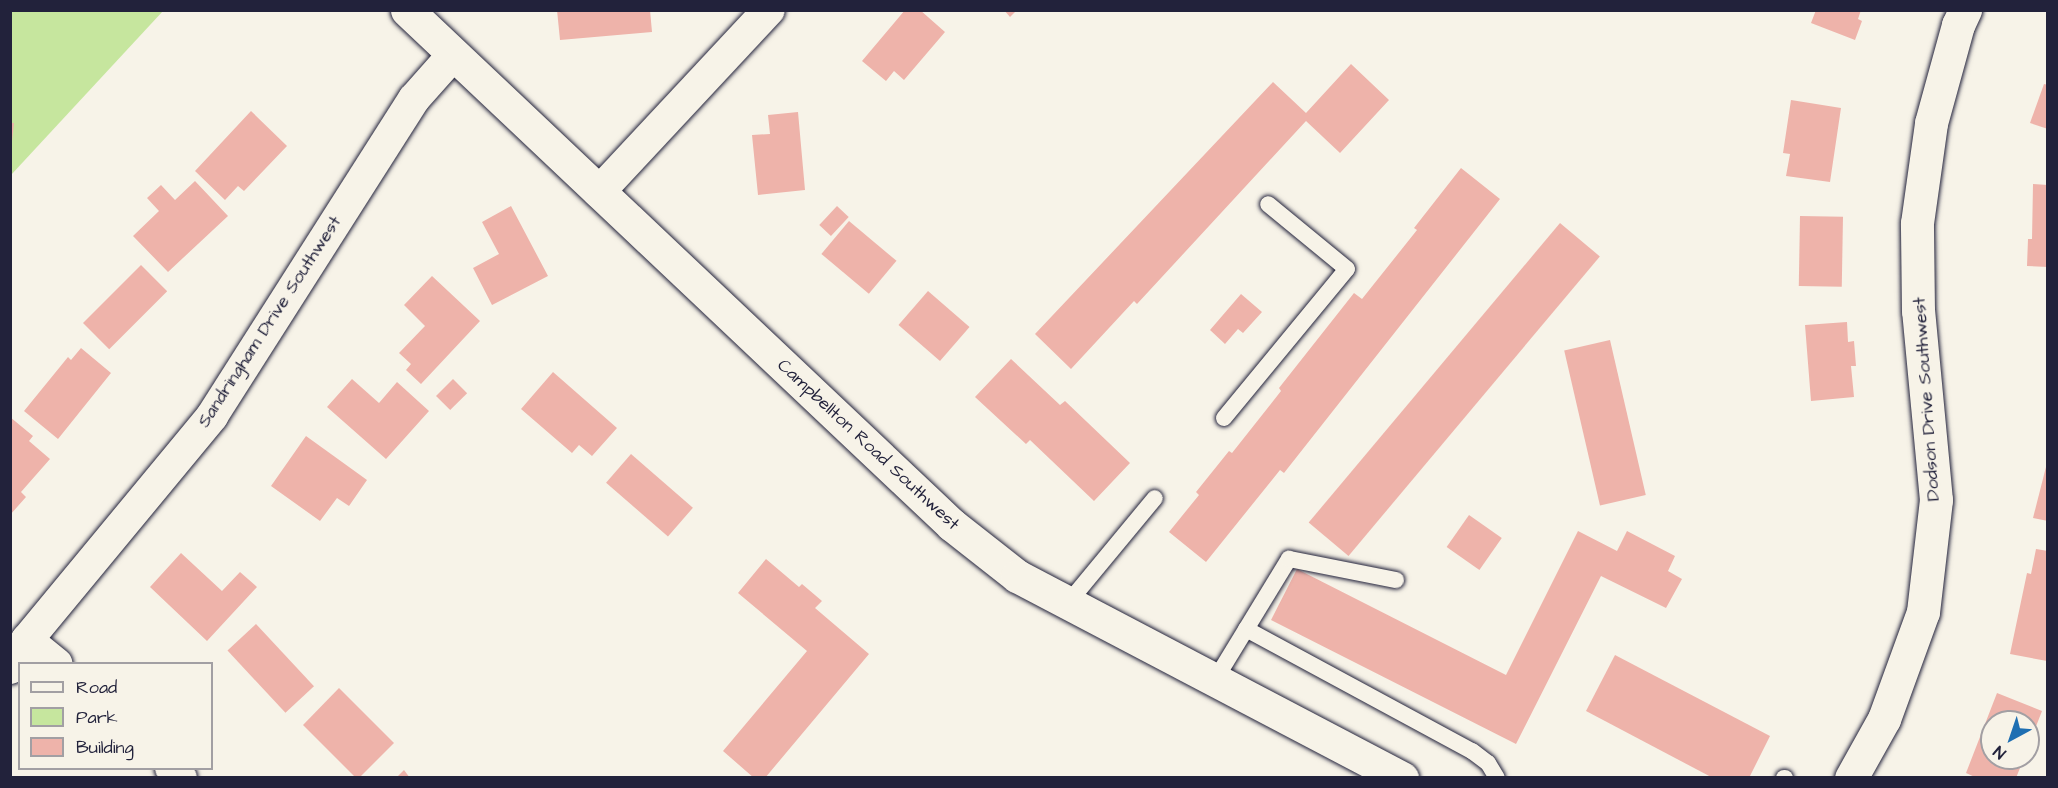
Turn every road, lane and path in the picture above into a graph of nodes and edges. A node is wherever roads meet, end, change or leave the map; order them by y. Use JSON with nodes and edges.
{"nodes":[{"id":1,"x":408,"y":10,"type":"edge"},
{"id":2,"x":769,"y":10,"type":"edge"},
{"id":3,"x":1965,"y":10,"type":"edge"},
{"id":4,"x":454,"y":54,"type":"junction"},
{"id":5,"x":599,"y":192,"type":"junction"},
{"id":6,"x":1268,"y":204,"type":"dead end"},
{"id":7,"x":1224,"y":418,"type":"dead end"},
{"id":8,"x":1155,"y":498,"type":"dead end"},
{"id":9,"x":1396,"y":580,"type":"dead end"},
{"id":10,"x":1068,"y":603,"type":"junction"},
{"id":11,"x":1246,"y":629,"type":"junction"},
{"id":12,"x":27,"y":640,"type":"junction"},
{"id":13,"x":56,"y":662,"type":"edge"},
{"id":14,"x":10,"y":668,"type":"edge"},
{"id":15,"x":1215,"y":680,"type":"junction"},
{"id":16,"x":1402,"y":777,"type":"edge"},
{"id":17,"x":1497,"y":777,"type":"edge"},
{"id":18,"x":1851,"y":777,"type":"edge"}],
"edges":[{"from":1,"to":4,"type":"main road","name":"Campbellton Road Southwest"},
{"from":2,"to":5,"type":"street"},
{"from":3,"to":18,"type":"main road","name":"Dodson Drive Southwest"},
{"from":4,"to":5,"type":"main road","name":"Campbellton Road Southwest"},
{"from":4,"to":12,"type":"street","name":"Sandringham Drive Southwest"},
{"from":5,"to":10,"type":"main road","name":"Campbellton Road Southwest"},
{"from":6,"to":7,"type":"lane"},
{"from":8,"to":10,"type":"lane"},
{"from":9,"to":11,"type":"lane"},
{"from":10,"to":15,"type":"main road","name":"Campbellton Road Southwest"},
{"from":11,"to":15,"type":"lane"},
{"from":11,"to":17,"type":"lane"},
{"from":12,"to":13,"type":"street"},
{"from":12,"to":14,"type":"street","name":"Sandringham Drive Southwest"},
{"from":15,"to":16,"type":"main road","name":"Campbellton Road Southwest"}]}
